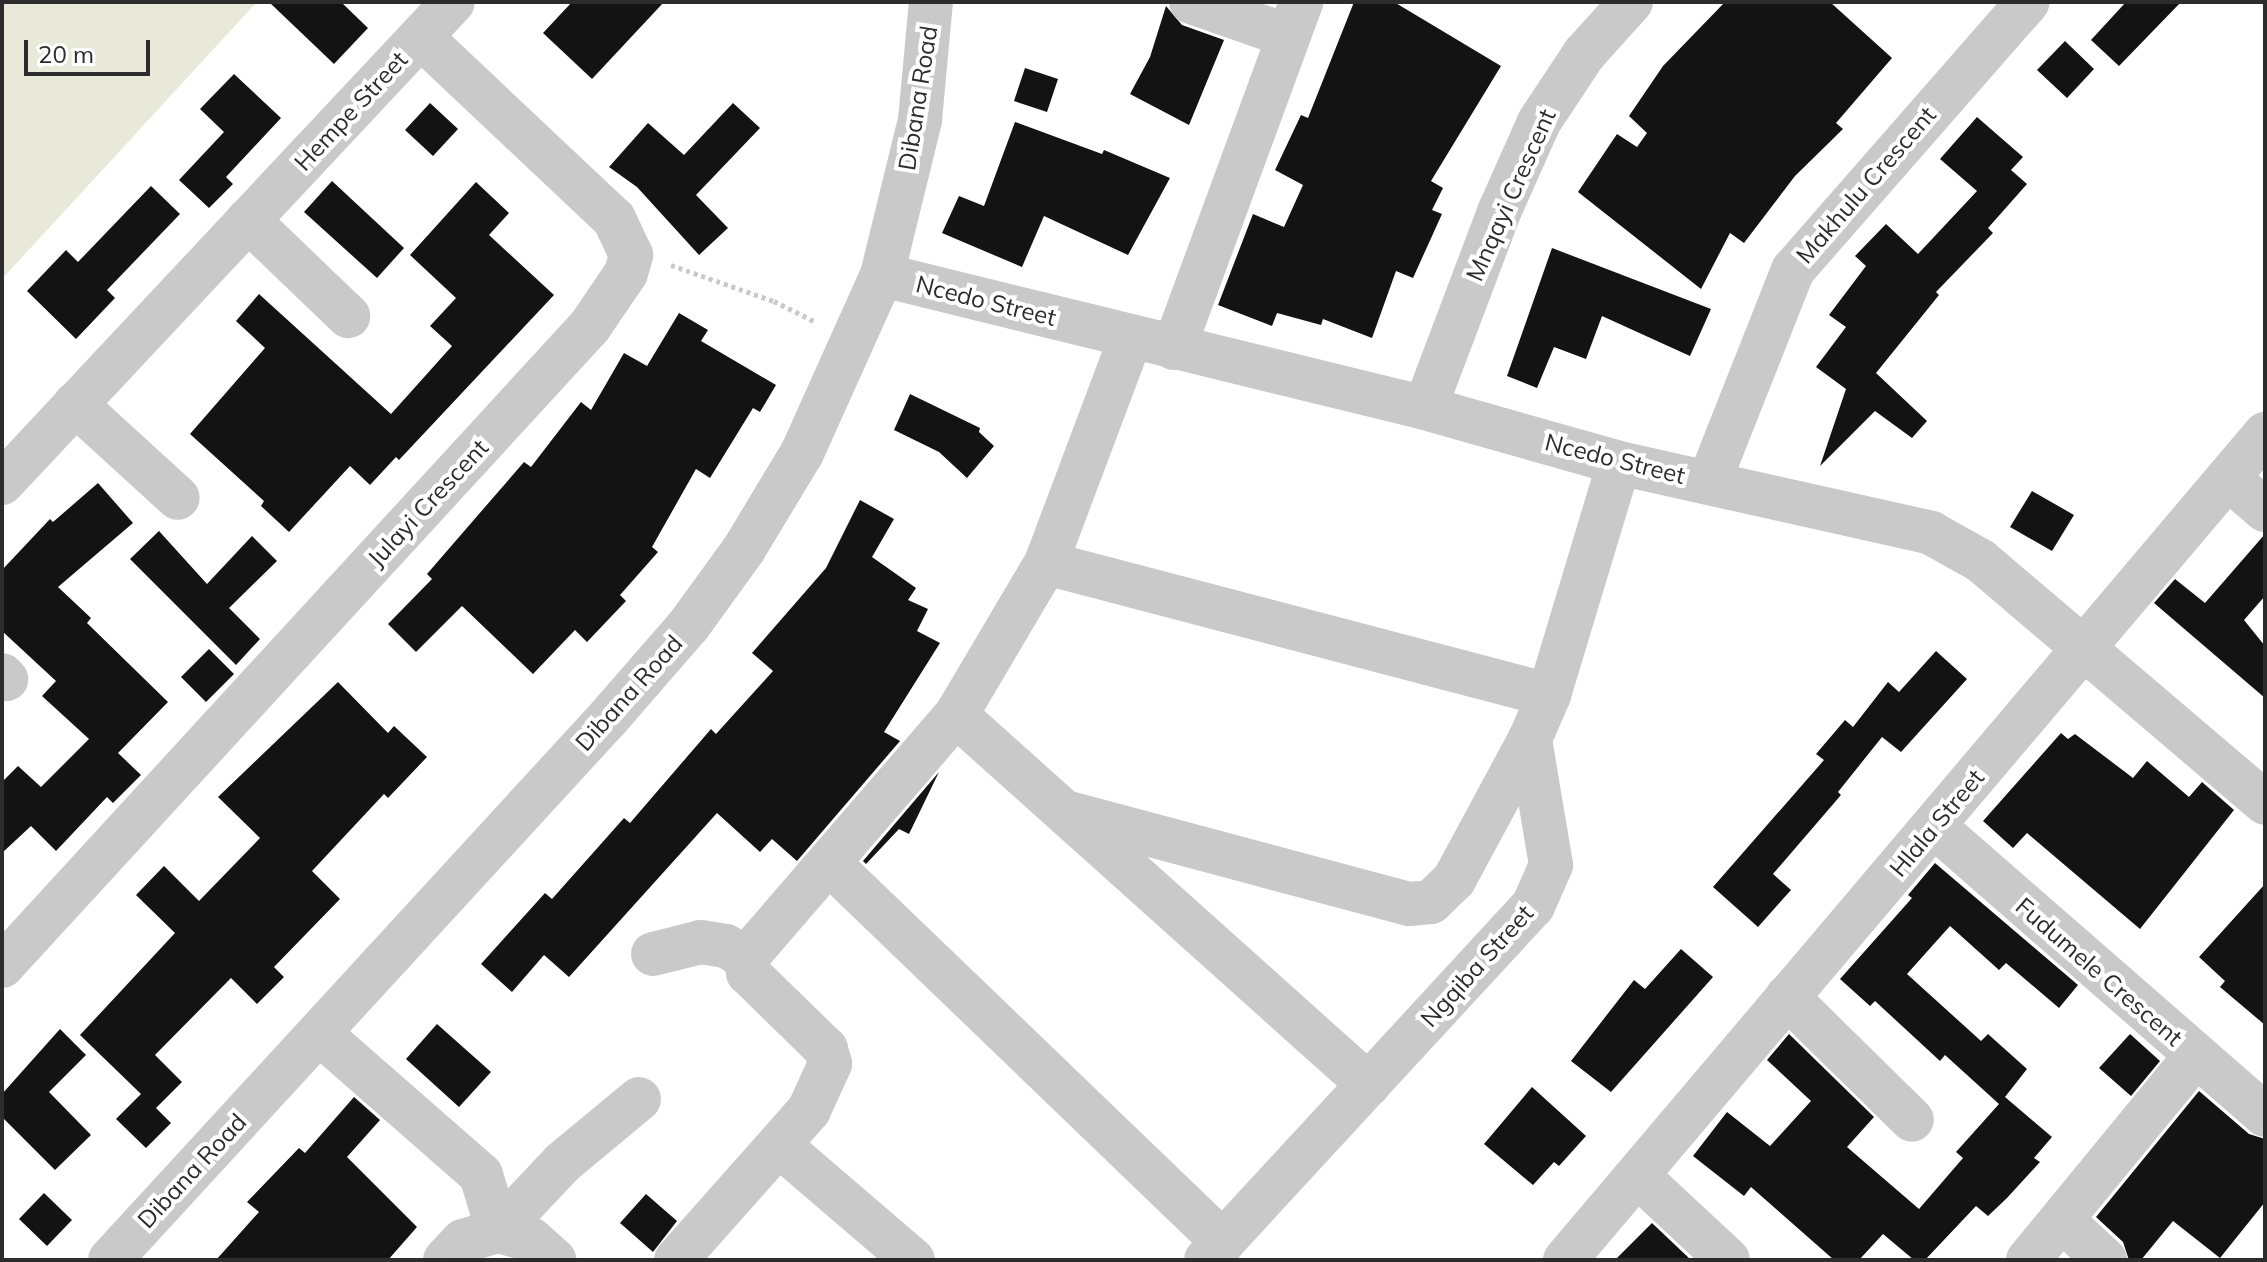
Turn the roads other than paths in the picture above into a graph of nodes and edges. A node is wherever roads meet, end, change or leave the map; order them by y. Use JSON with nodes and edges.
{"nodes":[{"id":1,"x":453,"y":2,"type":"edge"},
{"id":2,"x":931,"y":2,"type":"edge"},
{"id":3,"x":1191,"y":2,"type":"edge"},
{"id":4,"x":1631,"y":2,"type":"edge"},
{"id":5,"x":2028,"y":2,"type":"edge"},
{"id":6,"x":1294,"y":19,"type":"edge"},
{"id":7,"x":421,"y":37,"type":"junction"},
{"id":8,"x":248,"y":220,"type":"junction"},
{"id":9,"x":882,"y":275,"type":"junction"},
{"id":10,"x":348,"y":316,"type":"dead end"},
{"id":11,"x":1131,"y":337,"type":"junction"},
{"id":12,"x":1174,"y":348,"type":"junction"},
{"id":13,"x":75,"y":404,"type":"junction"},
{"id":14,"x":1425,"y":408,"type":"junction"},
{"id":15,"x":2265,"y":434,"type":"edge"},
{"id":16,"x":1619,"y":463,"type":"junction"},
{"id":17,"x":2228,"y":478,"type":"junction"},
{"id":18,"x":1709,"y":482,"type":"junction"},
{"id":19,"x":2,"y":483,"type":"edge"},
{"id":20,"x":178,"y":498,"type":"dead end"},
{"id":21,"x":2265,"y":510,"type":"edge"},
{"id":22,"x":1046,"y":563,"type":"junction"},
{"id":23,"x":2082,"y":645,"type":"junction"},
{"id":24,"x":1549,"y":695,"type":"junction"},
{"id":25,"x":956,"y":715,"type":"junction"},
{"id":26,"x":1530,"y":739,"type":"junction"},
{"id":27,"x":2265,"y":803,"type":"edge"},
{"id":28,"x":1069,"y":813,"type":"junction"},
{"id":29,"x":1935,"y":827,"type":"junction"},
{"id":30,"x":831,"y":865,"type":"junction"},
{"id":31,"x":653,"y":954,"type":"dead end"},
{"id":32,"x":746,"y":958,"type":"junction"},
{"id":33,"x":2,"y":966,"type":"edge"},
{"id":34,"x":1787,"y":997,"type":"junction"},
{"id":35,"x":319,"y":1033,"type":"junction"},
{"id":36,"x":2195,"y":1057,"type":"junction"},
{"id":37,"x":1369,"y":1085,"type":"junction"},
{"id":38,"x":639,"y":1099,"type":"dead end"},
{"id":39,"x":2265,"y":1115,"type":"edge"},
{"id":40,"x":1912,"y":1120,"type":"dead end"},
{"id":41,"x":780,"y":1146,"type":"junction"},
{"id":42,"x":1638,"y":1176,"type":"junction"},
{"id":43,"x":2062,"y":1220,"type":"junction"},
{"id":44,"x":498,"y":1231,"type":"junction"},
{"id":45,"x":1215,"y":1251,"type":"edge"},
{"id":46,"x":110,"y":1260,"type":"edge"},
{"id":47,"x":445,"y":1260,"type":"edge"},
{"id":48,"x":554,"y":1260,"type":"edge"},
{"id":49,"x":676,"y":1260,"type":"edge"},
{"id":50,"x":913,"y":1260,"type":"edge"},
{"id":51,"x":1565,"y":1260,"type":"edge"},
{"id":52,"x":1728,"y":1260,"type":"edge"},
{"id":53,"x":2028,"y":1260,"type":"edge"},
{"id":54,"x":2105,"y":1260,"type":"edge"}],
"edges":[{"from":1,"to":7,"type":"street","name":"Hempe Street"},
{"from":2,"to":9,"type":"street","name":"Dibana Road"},
{"from":3,"to":6,"type":"street"},
{"from":4,"to":14,"type":"street","name":"Mnqayi Crescent"},
{"from":5,"to":18,"type":"street","name":"Makhulu Crescent"},
{"from":6,"to":12,"type":"street"},
{"from":7,"to":8,"type":"street","name":"Hempe Street"},
{"from":7,"to":33,"type":"street","name":"Julayi Crescent"},
{"from":8,"to":10,"type":"street"},
{"from":8,"to":13,"type":"street","name":"Hempe Street"},
{"from":9,"to":11,"type":"street","name":"Ncedo Street"},
{"from":9,"to":35,"type":"street","name":"Dibana Road"},
{"from":11,"to":12,"type":"street","name":"Ncedo Street"},
{"from":11,"to":22,"type":"street"},
{"from":12,"to":14,"type":"street","name":"Ncedo Street"},
{"from":13,"to":19,"type":"street","name":"Hempe Street"},
{"from":13,"to":20,"type":"street"},
{"from":14,"to":16,"type":"street","name":"Ncedo Street"},
{"from":15,"to":17,"type":"street","name":"Hlala Street"},
{"from":16,"to":18,"type":"street","name":"Ncedo Street"},
{"from":16,"to":24,"type":"street"},
{"from":17,"to":21,"type":"street"},
{"from":17,"to":23,"type":"street","name":"Hlala Street"},
{"from":18,"to":23,"type":"street","name":"Ncedo Street"},
{"from":22,"to":24,"type":"street"},
{"from":22,"to":25,"type":"street"},
{"from":23,"to":27,"type":"street","name":"Ncedo Street"},
{"from":23,"to":29,"type":"street","name":"Hlala Street"},
{"from":24,"to":26,"type":"street"},
{"from":25,"to":28,"type":"street"},
{"from":25,"to":30,"type":"street"},
{"from":26,"to":28,"type":"street"},
{"from":26,"to":37,"type":"street","name":"Ngqiba Street"},
{"from":28,"to":37,"type":"street"},
{"from":29,"to":34,"type":"street","name":"Hlala Street"},
{"from":29,"to":36,"type":"street","name":"Fudumele Crescent"},
{"from":30,"to":32,"type":"street"},
{"from":30,"to":45,"type":"street"},
{"from":31,"to":32,"type":"street"},
{"from":32,"to":41,"type":"street"},
{"from":34,"to":40,"type":"street"},
{"from":34,"to":42,"type":"street","name":"Hlala Street"},
{"from":35,"to":44,"type":"street"},
{"from":35,"to":46,"type":"street","name":"Dibana Road"},
{"from":36,"to":39,"type":"street","name":"Fudumele Crescent"},
{"from":36,"to":43,"type":"street"},
{"from":37,"to":45,"type":"street","name":"Ngqiba Street"},
{"from":38,"to":44,"type":"street"},
{"from":41,"to":49,"type":"street"},
{"from":41,"to":50,"type":"street"},
{"from":42,"to":51,"type":"street","name":"Hlala Street"},
{"from":42,"to":52,"type":"street"},
{"from":43,"to":53,"type":"street"},
{"from":43,"to":54,"type":"street"},
{"from":44,"to":47,"type":"street"},
{"from":44,"to":48,"type":"street"}]}
